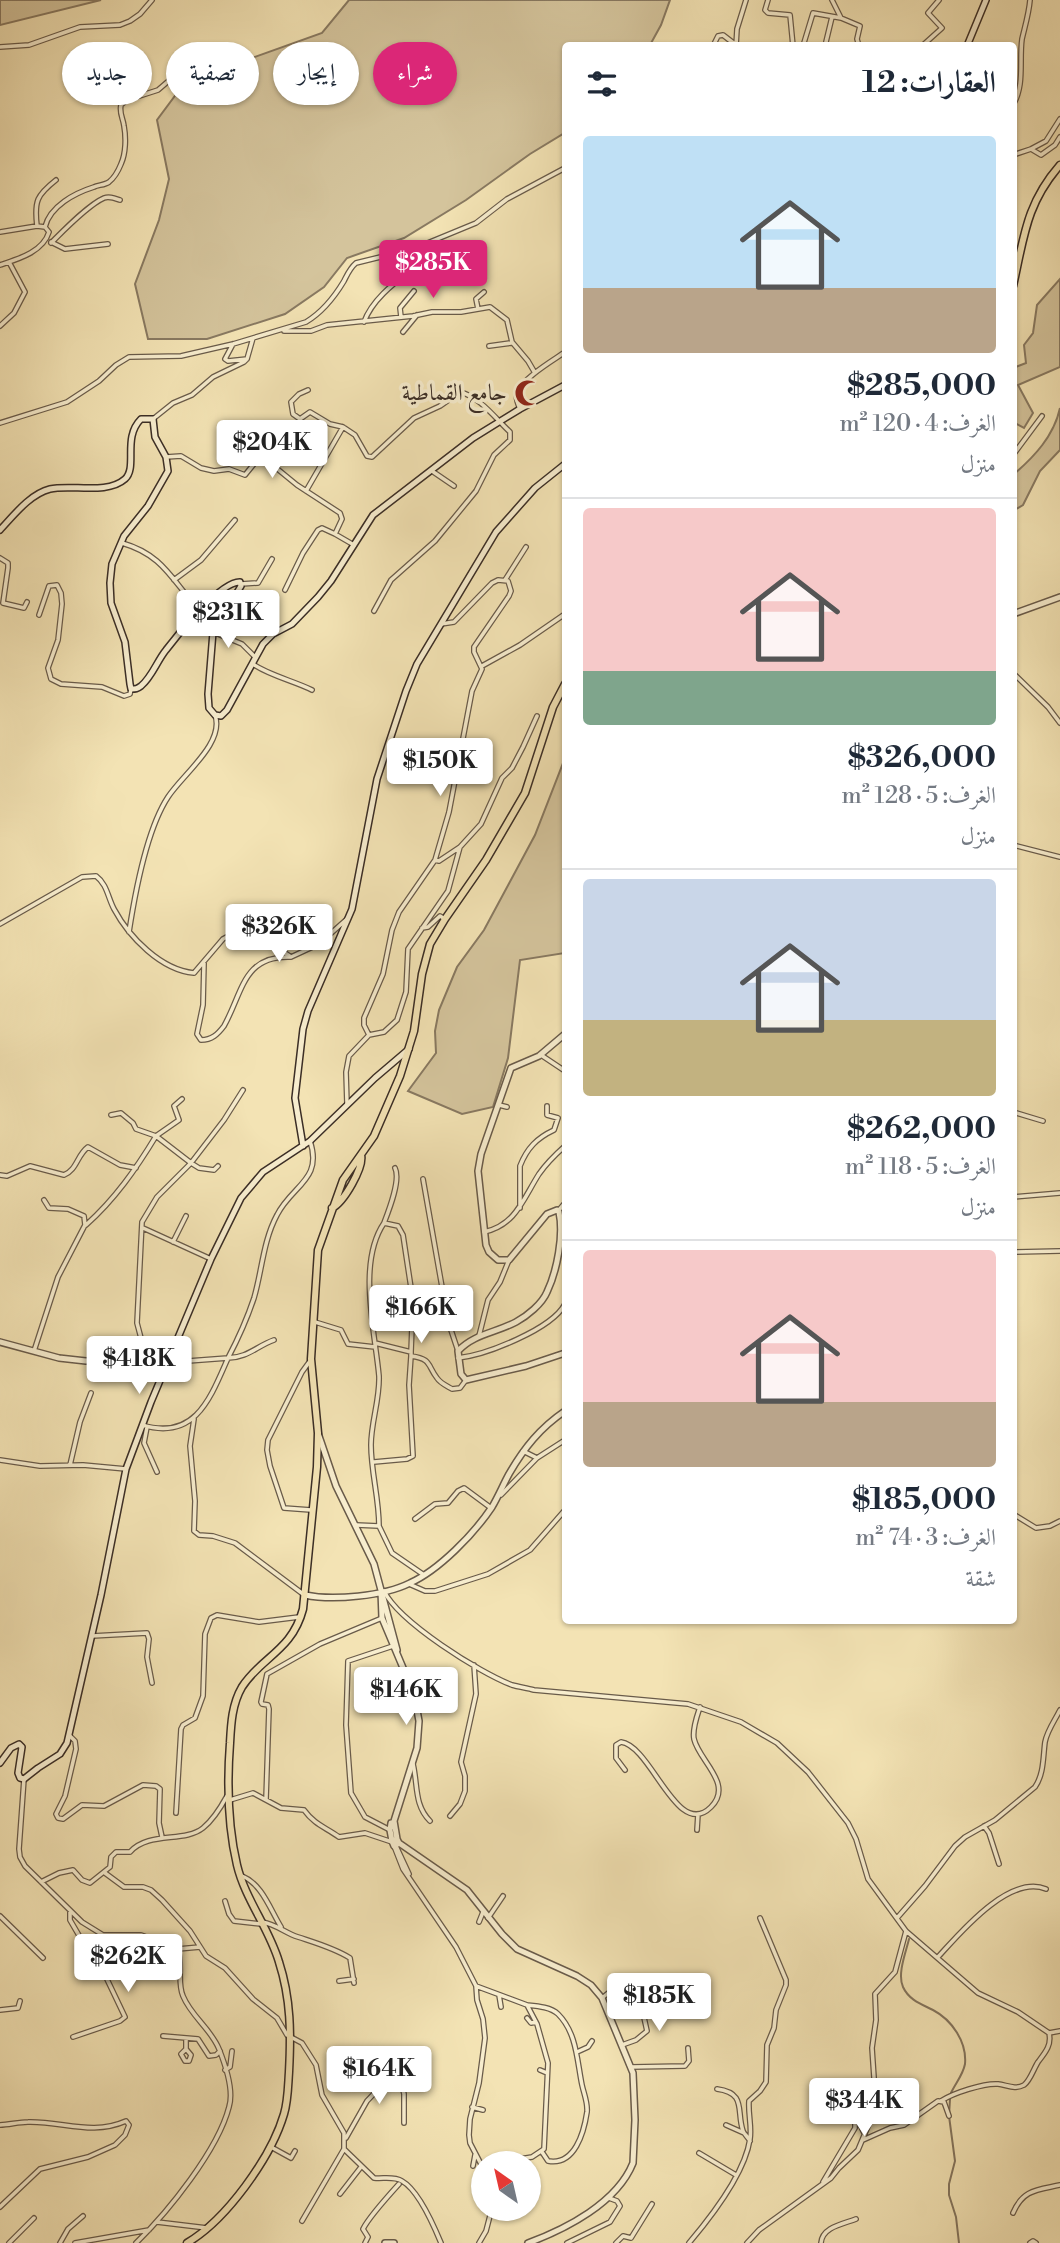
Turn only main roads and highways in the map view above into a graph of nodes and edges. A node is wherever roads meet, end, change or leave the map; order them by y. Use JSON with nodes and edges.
{"nodes":[{"id":1,"x":986,"y":0,"type":"edge"},
{"id":2,"x":969,"y":42,"type":"edge"},
{"id":3,"x":1060,"y":165,"type":"edge"},
{"id":4,"x":1017,"y":268,"type":"edge"},
{"id":5,"x":562,"y":387,"type":"edge"},
{"id":6,"x":562,"y":466,"type":"edge"},
{"id":7,"x":0,"y":530,"type":"edge"},
{"id":8,"x":1060,"y":597,"type":"edge"},
{"id":9,"x":1017,"y":613,"type":"edge"},
{"id":10,"x":562,"y":690,"type":"edge"},
{"id":11,"x":562,"y":1037,"type":"edge"},
{"id":12,"x":409,"y":1049,"type":"junction"},
{"id":13,"x":303,"y":1146,"type":"junction"},
{"id":14,"x":361,"y":1155,"type":"junction"},
{"id":15,"x":344,"y":1178,"type":"junction"},
{"id":16,"x":351,"y":1183,"type":"junction"},
{"id":17,"x":332,"y":1208,"type":"junction"},
{"id":18,"x":0,"y":1342,"type":"edge"},
{"id":19,"x":562,"y":1354,"type":"edge"},
{"id":20,"x":168,"y":1362,"type":"junction"},
{"id":21,"x":562,"y":1413,"type":"edge"},
{"id":22,"x":318,"y":1433,"type":"junction"},
{"id":23,"x":383,"y":1591,"type":"junction"},
{"id":24,"x":305,"y":1595,"type":"junction"},
{"id":25,"x":398,"y":1653,"type":"junction"},
{"id":26,"x":0,"y":1763,"type":"edge"},
{"id":27,"x":400,"y":1801,"type":"junction"},
{"id":28,"x":395,"y":1843,"type":"junction"},
{"id":29,"x":187,"y":2243,"type":"edge"},
{"id":30,"x":385,"y":2243,"type":"edge"},
{"id":31,"x":394,"y":2243,"type":"edge"},
{"id":32,"x":528,"y":2243,"type":"edge"}],
"edges":[{"from":1,"to":2,"type":"main road"},
{"from":3,"to":4,"type":"main road"},
{"from":5,"to":7,"type":"main road"},
{"from":6,"to":13,"type":"main road"},
{"from":8,"to":9,"type":"main road"},
{"from":10,"to":12,"type":"main road"},
{"from":11,"to":19,"type":"main road"},
{"from":12,"to":13,"type":"main road"},
{"from":12,"to":14,"type":"main road"},
{"from":13,"to":20,"type":"main road"},
{"from":14,"to":15,"type":"main road"},
{"from":14,"to":16,"type":"main road"},
{"from":15,"to":16,"type":"main road"},
{"from":15,"to":17,"type":"main road"},
{"from":16,"to":17,"type":"main road"},
{"from":17,"to":22,"type":"main road"},
{"from":18,"to":20,"type":"main road"},
{"from":20,"to":26,"type":"main road"},
{"from":21,"to":23,"type":"main road"},
{"from":22,"to":23,"type":"main road"},
{"from":22,"to":24,"type":"main road"},
{"from":23,"to":24,"type":"main road"},
{"from":23,"to":25,"type":"main road"},
{"from":23,"to":25,"type":"main road"},
{"from":24,"to":29,"type":"main road"},
{"from":25,"to":27,"type":"main road"},
{"from":27,"to":28,"type":"main road"},
{"from":27,"to":28,"type":"main road"},
{"from":28,"to":32,"type":"main road"},
{"from":30,"to":31,"type":"main road"}]}
